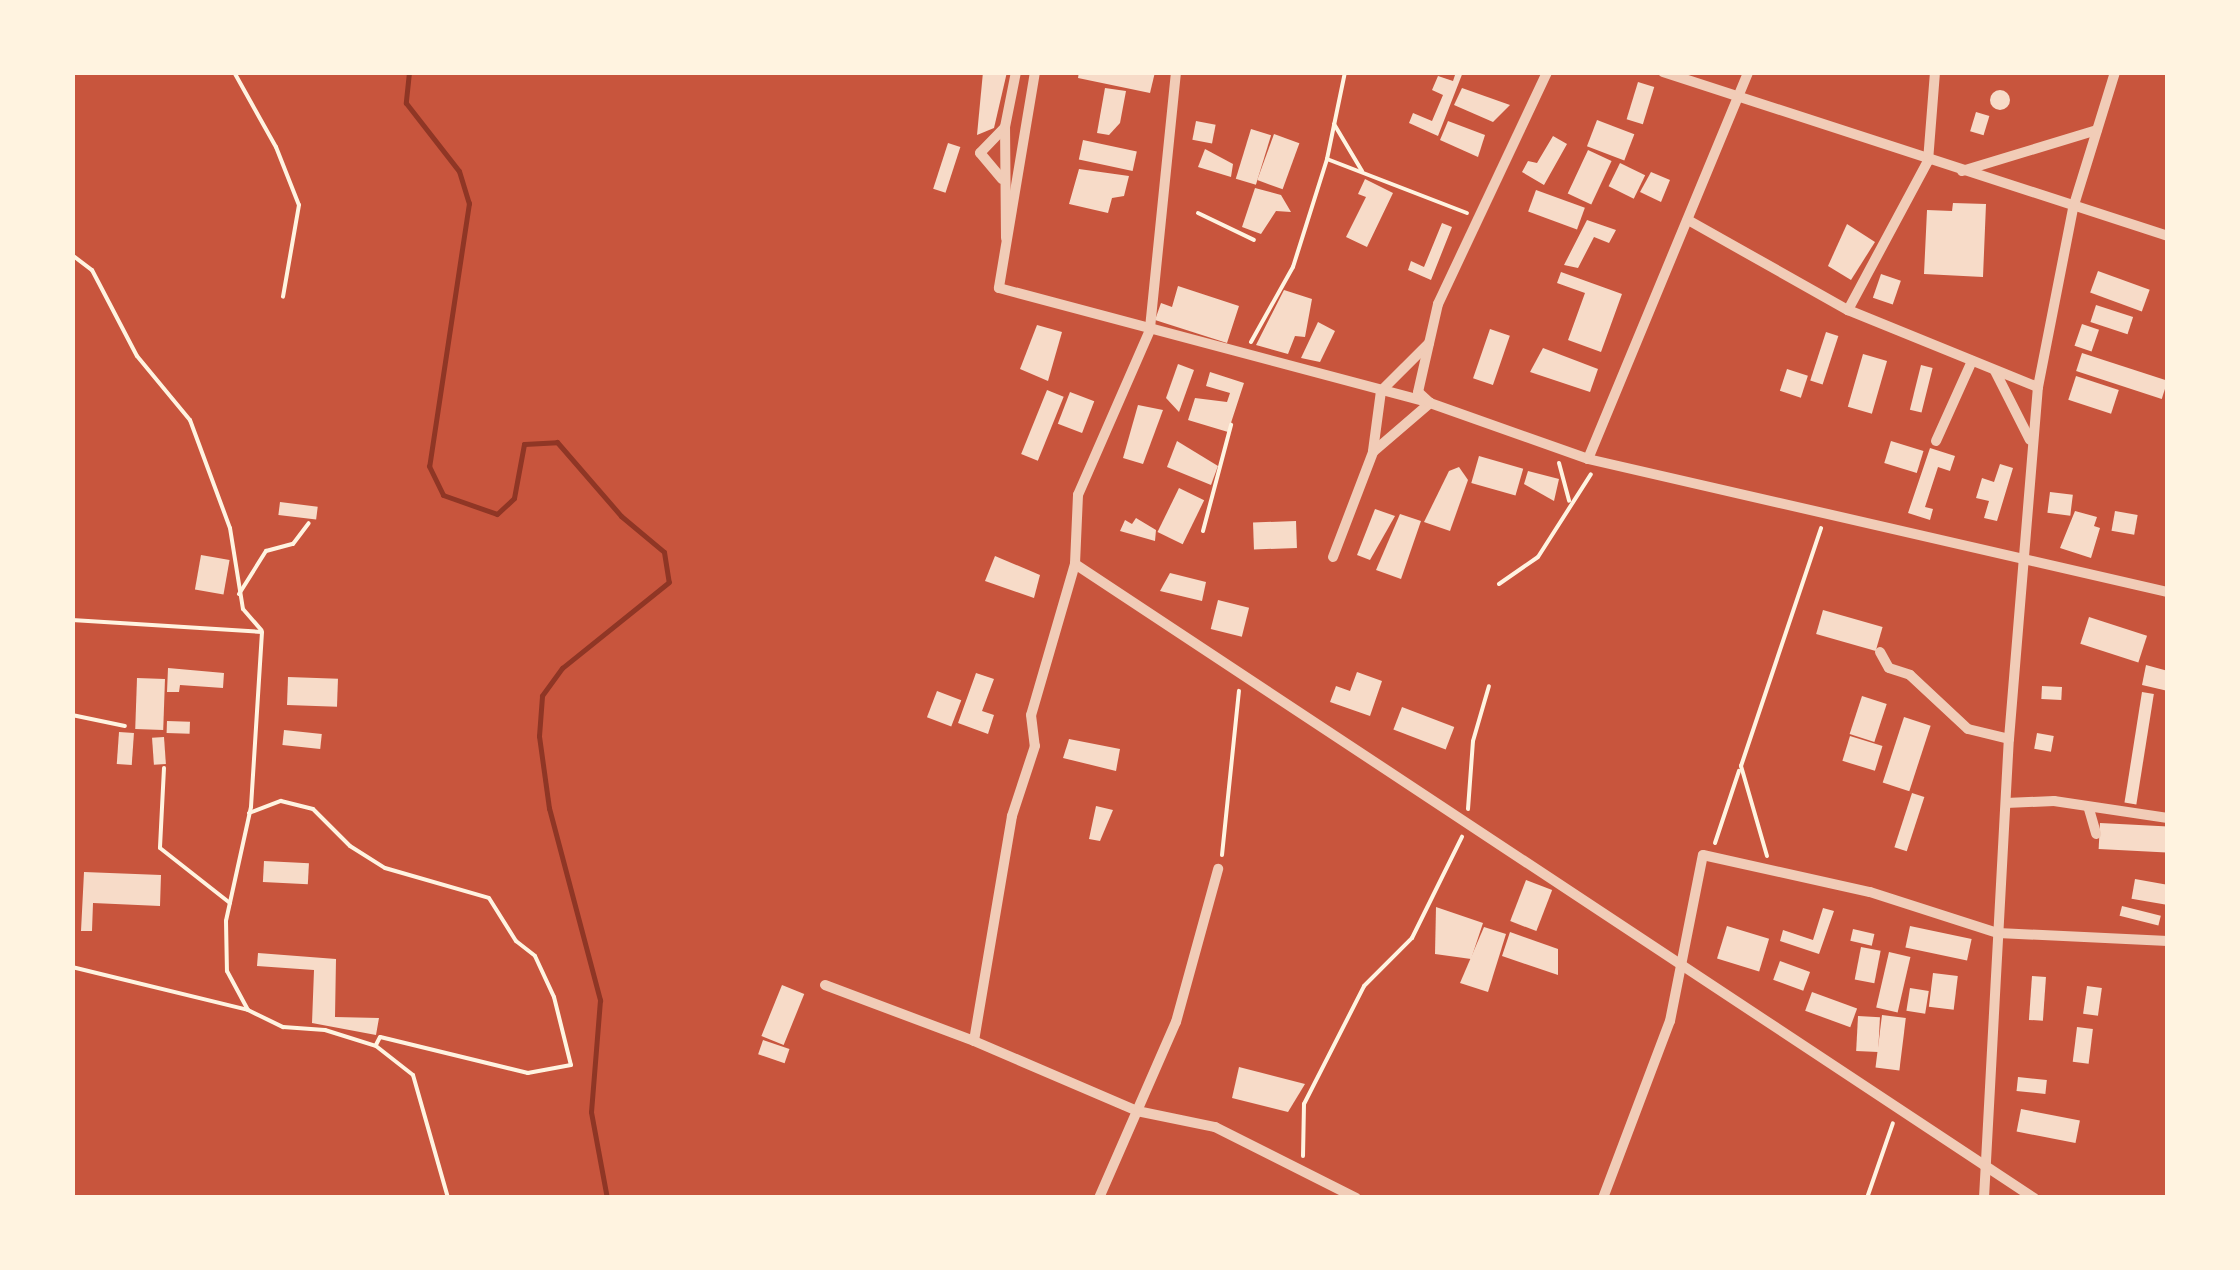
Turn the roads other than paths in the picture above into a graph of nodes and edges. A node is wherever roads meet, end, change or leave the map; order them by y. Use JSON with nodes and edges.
{"nodes":[{"id":1,"x":1016,"y":72,"type":"edge"},
{"id":2,"x":1035,"y":72,"type":"edge"},
{"id":3,"x":1176,"y":72,"type":"edge"},
{"id":4,"x":1547,"y":72,"type":"edge"},
{"id":5,"x":1663,"y":72,"type":"edge"},
{"id":6,"x":1748,"y":72,"type":"edge"},
{"id":7,"x":1935,"y":72,"type":"edge"},
{"id":8,"x":2116,"y":72,"type":"edge"},
{"id":9,"x":1738,"y":99,"type":"junction"},
{"id":10,"x":1006,"y":127,"type":"junction"},
{"id":11,"x":2098,"y":130,"type":"junction"},
{"id":12,"x":1928,"y":160,"type":"junction"},
{"id":13,"x":1961,"y":171,"type":"junction"},
{"id":14,"x":1003,"y":180,"type":"junction"},
{"id":15,"x":2073,"y":208,"type":"junction"},
{"id":16,"x":1688,"y":220,"type":"junction"},
{"id":17,"x":2168,"y":236,"type":"edge"},
{"id":18,"x":1007,"y":239,"type":"junction"},
{"id":19,"x":1848,"y":310,"type":"junction"},
{"id":20,"x":1150,"y":330,"type":"junction"},
{"id":21,"x":1429,"y":343,"type":"junction"},
{"id":22,"x":1972,"y":360,"type":"junction"},
{"id":23,"x":1995,"y":370,"type":"junction"},
{"id":24,"x":2038,"y":387,"type":"junction"},
{"id":25,"x":1380,"y":390,"type":"junction"},
{"id":26,"x":1430,"y":403,"type":"junction"},
{"id":27,"x":1936,"y":441,"type":"dead end"},
{"id":28,"x":2032,"y":443,"type":"junction"},
{"id":29,"x":1373,"y":452,"type":"junction"},
{"id":30,"x":1588,"y":459,"type":"junction"},
{"id":31,"x":1333,"y":557,"type":"dead end"},
{"id":32,"x":2022,"y":562,"type":"junction"},
{"id":33,"x":1074,"y":564,"type":"junction"},
{"id":34,"x":2168,"y":592,"type":"edge"},
{"id":35,"x":1880,"y":652,"type":"dead end"},
{"id":36,"x":2009,"y":738,"type":"junction"},
{"id":37,"x":2006,"y":803,"type":"junction"},
{"id":38,"x":2089,"y":809,"type":"junction"},
{"id":39,"x":2168,"y":818,"type":"edge"},
{"id":40,"x":2096,"y":834,"type":"dead end"},
{"id":41,"x":1218,"y":869,"type":"road end"},
{"id":42,"x":1998,"y":933,"type":"junction"},
{"id":43,"x":2168,"y":942,"type":"edge"},
{"id":44,"x":1678,"y":960,"type":"junction"},
{"id":45,"x":825,"y":985,"type":"dead end"},
{"id":46,"x":974,"y":1041,"type":"junction"},
{"id":47,"x":1137,"y":1111,"type":"junction"},
{"id":48,"x":1986,"y":1164,"type":"junction"},
{"id":49,"x":1099,"y":1198,"type":"edge"},
{"id":50,"x":1356,"y":1198,"type":"edge"},
{"id":51,"x":1603,"y":1198,"type":"edge"},
{"id":52,"x":1984,"y":1198,"type":"edge"},
{"id":53,"x":2034,"y":1198,"type":"edge"}],
"edges":[{"from":1,"to":10,"type":"street"},
{"from":2,"to":18,"type":"street"},
{"from":3,"to":20,"type":"street"},
{"from":4,"to":21,"type":"street"},
{"from":5,"to":9,"type":"street"},
{"from":6,"to":9,"type":"street"},
{"from":7,"to":12,"type":"street"},
{"from":8,"to":11,"type":"street"},
{"from":9,"to":12,"type":"street"},
{"from":9,"to":16,"type":"street"},
{"from":10,"to":14,"type":"street"},
{"from":10,"to":14,"type":"street"},
{"from":11,"to":13,"type":"street"},
{"from":11,"to":15,"type":"street"},
{"from":12,"to":13,"type":"street"},
{"from":12,"to":19,"type":"street"},
{"from":13,"to":15,"type":"street"},
{"from":14,"to":18,"type":"street"},
{"from":15,"to":17,"type":"street"},
{"from":15,"to":24,"type":"street"},
{"from":16,"to":19,"type":"street"},
{"from":16,"to":30,"type":"street"},
{"from":18,"to":20,"type":"street"},
{"from":19,"to":22,"type":"street"},
{"from":20,"to":25,"type":"street"},
{"from":20,"to":33,"type":"street"},
{"from":21,"to":25,"type":"street"},
{"from":21,"to":26,"type":"street"},
{"from":22,"to":23,"type":"street"},
{"from":22,"to":27,"type":"street"},
{"from":23,"to":24,"type":"street"},
{"from":23,"to":28,"type":"street"},
{"from":24,"to":28,"type":"street"},
{"from":25,"to":26,"type":"street"},
{"from":25,"to":29,"type":"street"},
{"from":26,"to":29,"type":"street"},
{"from":26,"to":30,"type":"street"},
{"from":28,"to":32,"type":"street"},
{"from":29,"to":31,"type":"street"},
{"from":30,"to":32,"type":"street"},
{"from":32,"to":34,"type":"street"},
{"from":32,"to":36,"type":"street"},
{"from":33,"to":44,"type":"street"},
{"from":33,"to":46,"type":"street"},
{"from":35,"to":36,"type":"street"},
{"from":36,"to":37,"type":"street"},
{"from":37,"to":38,"type":"street"},
{"from":37,"to":42,"type":"street"},
{"from":38,"to":39,"type":"street"},
{"from":38,"to":40,"type":"street"},
{"from":41,"to":47,"type":"street"},
{"from":42,"to":43,"type":"street"},
{"from":42,"to":44,"type":"street"},
{"from":42,"to":48,"type":"street"},
{"from":44,"to":48,"type":"street"},
{"from":44,"to":51,"type":"street"},
{"from":45,"to":46,"type":"street"},
{"from":46,"to":47,"type":"street"},
{"from":47,"to":49,"type":"street"},
{"from":47,"to":50,"type":"street"},
{"from":48,"to":52,"type":"street"},
{"from":48,"to":53,"type":"street"}]}
